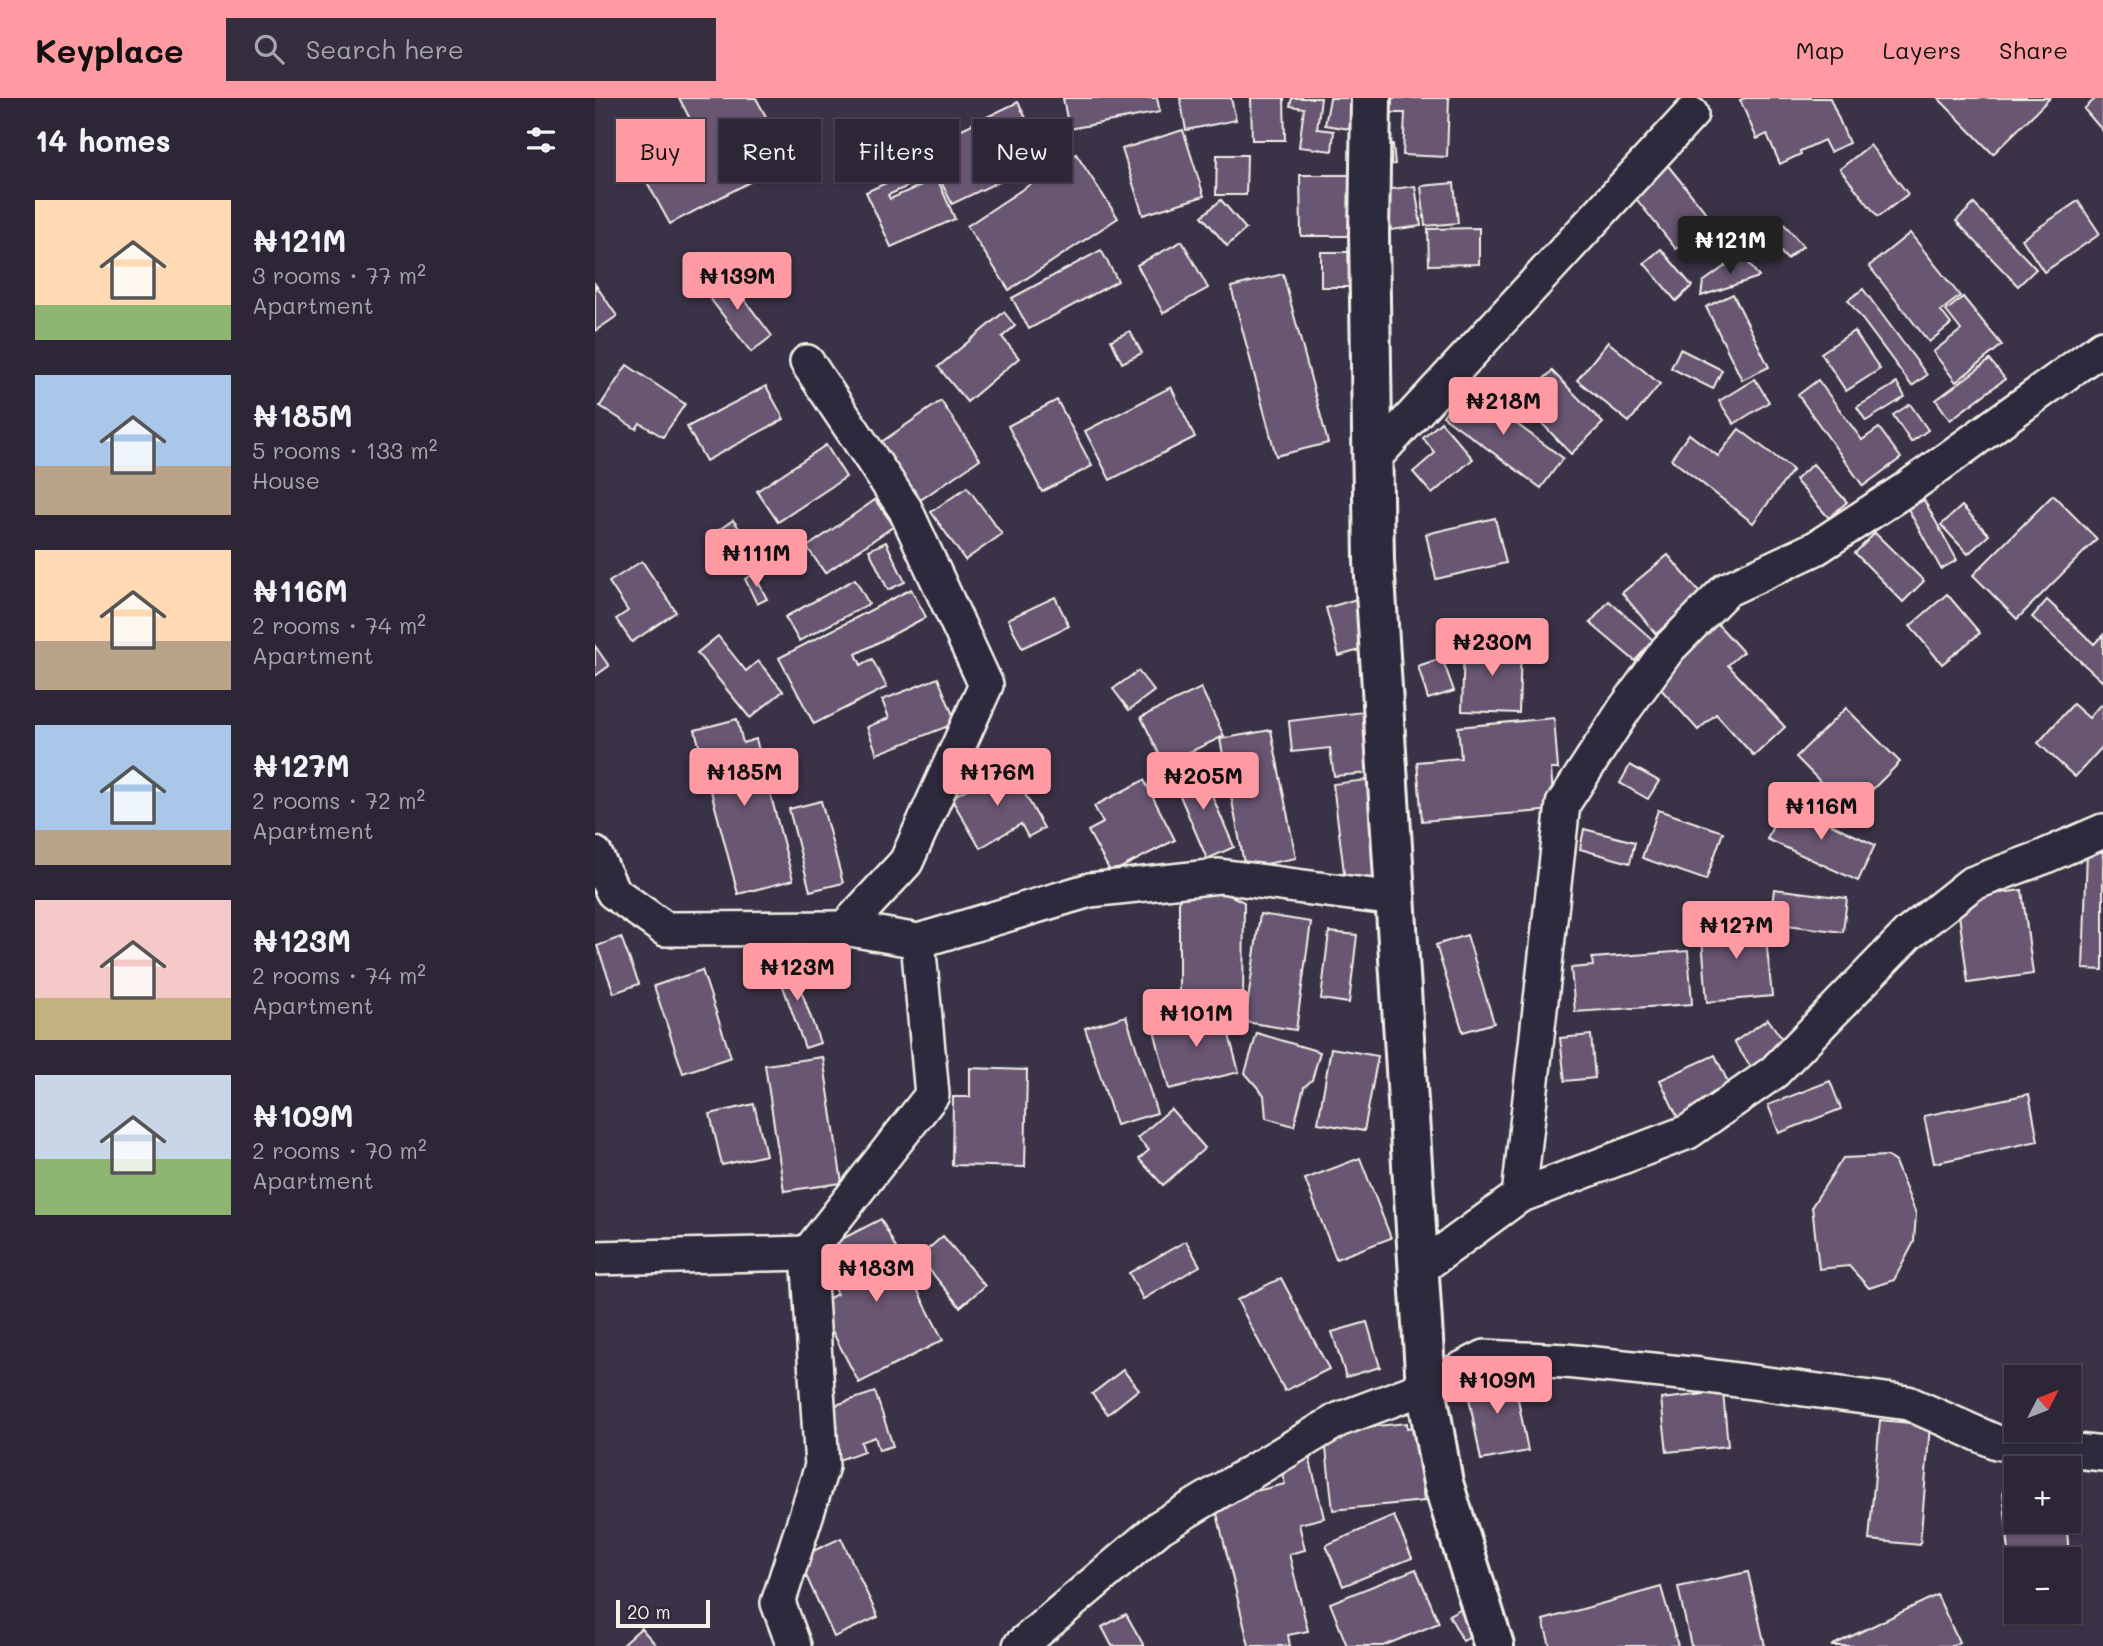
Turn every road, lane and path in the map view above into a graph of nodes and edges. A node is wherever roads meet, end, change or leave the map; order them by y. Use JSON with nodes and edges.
{"nodes":[{"id":1,"x":1371,"y":98,"type":"edge"},
{"id":2,"x":1691,"y":114,"type":"dead end"},
{"id":3,"x":2103,"y":347,"type":"edge"},
{"id":4,"x":807,"y":362,"type":"dead end"},
{"id":5,"x":1372,"y":460,"type":"junction"},
{"id":6,"x":2103,"y":831,"type":"edge"},
{"id":7,"x":595,"y":854,"type":"edge"},
{"id":8,"x":1396,"y":899,"type":"junction"},
{"id":9,"x":845,"y":928,"type":"junction"},
{"id":10,"x":918,"y":941,"type":"junction"},
{"id":11,"x":1519,"y":1196,"type":"junction"},
{"id":12,"x":808,"y":1253,"type":"junction"},
{"id":13,"x":595,"y":1258,"type":"edge"},
{"id":14,"x":1418,"y":1270,"type":"junction"},
{"id":15,"x":1426,"y":1387,"type":"junction"},
{"id":16,"x":2103,"y":1454,"type":"edge"},
{"id":17,"x":794,"y":1646,"type":"edge"},
{"id":18,"x":1020,"y":1646,"type":"edge"},
{"id":19,"x":1494,"y":1646,"type":"edge"}],
"edges":[{"from":1,"to":5,"type":"street"},
{"from":2,"to":5,"type":"street"},
{"from":3,"to":11,"type":"street"},
{"from":4,"to":9,"type":"street"},
{"from":5,"to":8,"type":"street"},
{"from":6,"to":11,"type":"street"},
{"from":7,"to":9,"type":"street"},
{"from":8,"to":10,"type":"street"},
{"from":8,"to":14,"type":"street"},
{"from":9,"to":10,"type":"street"},
{"from":10,"to":12,"type":"street"},
{"from":11,"to":14,"type":"street"},
{"from":12,"to":13,"type":"street"},
{"from":12,"to":17,"type":"street"},
{"from":14,"to":15,"type":"street"},
{"from":15,"to":16,"type":"street"},
{"from":15,"to":18,"type":"street"},
{"from":15,"to":19,"type":"street"}]}
